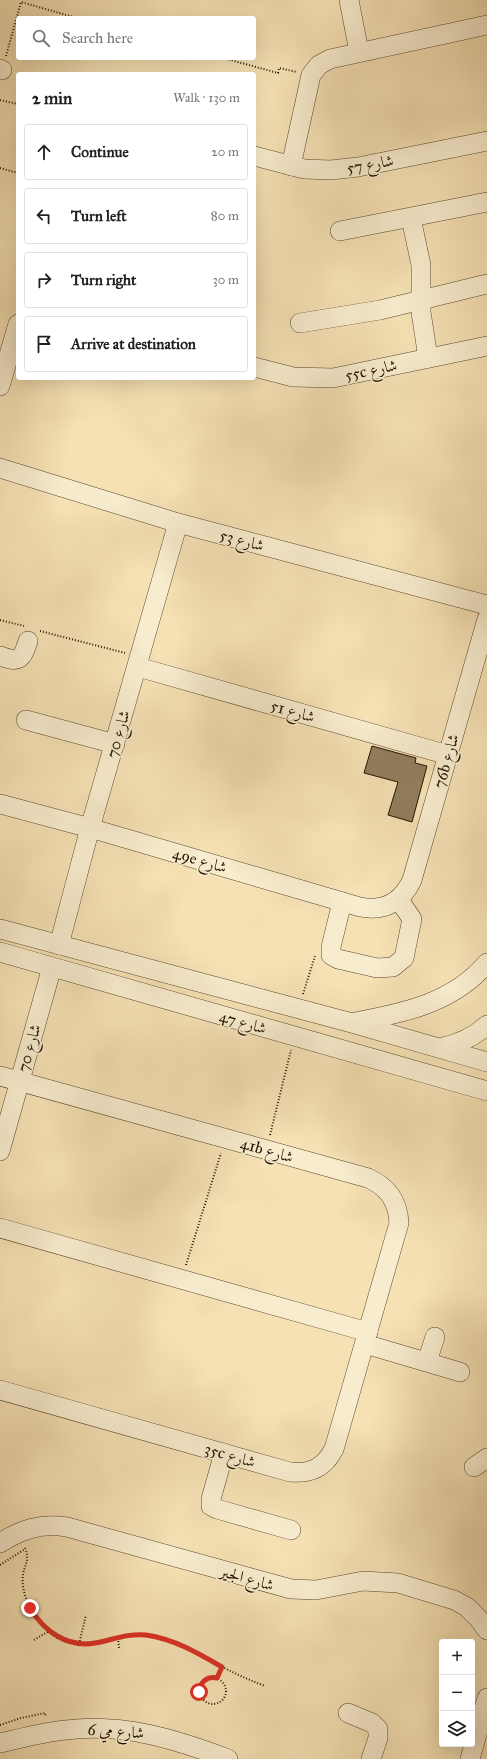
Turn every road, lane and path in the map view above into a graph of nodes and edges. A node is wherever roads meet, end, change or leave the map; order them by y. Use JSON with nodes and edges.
{"nodes":[{"id":1,"x":348,"y":0,"type":"edge"},
{"id":2,"x":17,"y":16,"type":"edge"},
{"id":3,"x":70,"y":16,"type":"edge"},
{"id":4,"x":16,"y":19,"type":"edge"},
{"id":5,"x":487,"y":25,"type":"edge"},
{"id":6,"x":359,"y":52,"type":"junction"},
{"id":7,"x":230,"y":60,"type":"edge"},
{"id":8,"x":1,"y":70,"type":"edge"},
{"id":9,"x":311,"y":75,"type":"junction"},
{"id":10,"x":0,"y":100,"type":"edge"},
{"id":11,"x":16,"y":104,"type":"edge"},
{"id":12,"x":487,"y":141,"type":"edge"},
{"id":13,"x":256,"y":157,"type":"edge"},
{"id":14,"x":291,"y":166,"type":"junction"},
{"id":15,"x":0,"y":168,"type":"edge"},
{"id":16,"x":16,"y":172,"type":"edge"},
{"id":17,"x":487,"y":202,"type":"edge"},
{"id":18,"x":411,"y":218,"type":"junction"},
{"id":19,"x":340,"y":231,"type":"dead end"},
{"id":20,"x":487,"y":284,"type":"edge"},
{"id":21,"x":421,"y":302,"type":"junction"},
{"id":22,"x":300,"y":323,"type":"dead end"},
{"id":23,"x":16,"y":331,"type":"edge"},
{"id":24,"x":487,"y":346,"type":"edge"},
{"id":25,"x":428,"y":358,"type":"junction"},
{"id":26,"x":256,"y":368,"type":"edge"},
{"id":27,"x":0,"y":386,"type":"edge"},
{"id":28,"x":0,"y":468,"type":"edge"},
{"id":29,"x":178,"y":523,"type":"junction"},
{"id":30,"x":487,"y":605,"type":"edge"},
{"id":31,"x":487,"y":619,"type":"edge"},
{"id":32,"x":0,"y":620,"type":"edge"},
{"id":33,"x":32,"y":633,"type":"junction"},
{"id":34,"x":0,"y":656,"type":"edge"},
{"id":35,"x":139,"y":662,"type":"junction"},
{"id":36,"x":26,"y":720,"type":"dead end"},
{"id":37,"x":115,"y":744,"type":"junction"},
{"id":38,"x":448,"y":755,"type":"junction"},
{"id":39,"x":0,"y":804,"type":"edge"},
{"id":40,"x":90,"y":828,"type":"junction"},
{"id":41,"x":399,"y":900,"type":"junction"},
{"id":42,"x":342,"y":902,"type":"junction"},
{"id":43,"x":0,"y":929,"type":"edge"},
{"id":44,"x":59,"y":945,"type":"junction"},
{"id":45,"x":0,"y":952,"type":"edge"},
{"id":46,"x":487,"y":963,"type":"edge"},
{"id":47,"x":52,"y":967,"type":"junction"},
{"id":48,"x":352,"y":1023,"type":"junction"},
{"id":49,"x":487,"y":1025,"type":"edge"},
{"id":50,"x":295,"y":1036,"type":"junction"},
{"id":51,"x":440,"y":1048,"type":"junction"},
{"id":52,"x":487,"y":1062,"type":"edge"},
{"id":53,"x":0,"y":1076,"type":"edge"},
{"id":54,"x":20,"y":1081,"type":"junction"},
{"id":55,"x":487,"y":1091,"type":"edge"},
{"id":56,"x":225,"y":1138,"type":"junction"},
{"id":57,"x":266,"y":1150,"type":"junction"},
{"id":58,"x":0,"y":1151,"type":"edge"},
{"id":59,"x":0,"y":1228,"type":"edge"},
{"id":60,"x":181,"y":1279,"type":"junction"},
{"id":61,"x":435,"y":1337,"type":"dead end"},
{"id":62,"x":367,"y":1338,"type":"junction"},
{"id":63,"x":427,"y":1362,"type":"junction"},
{"id":64,"x":460,"y":1372,"type":"dead end"},
{"id":65,"x":0,"y":1390,"type":"edge"},
{"id":66,"x":224,"y":1453,"type":"junction"},
{"id":67,"x":291,"y":1530,"type":"dead end"},
{"id":68,"x":0,"y":1543,"type":"edge"},
{"id":69,"x":28,"y":1546,"type":"dead end"},
{"id":70,"x":25,"y":1548,"type":"junction"},
{"id":71,"x":0,"y":1564,"type":"edge"},
{"id":72,"x":86,"y":1615,"type":"dead end"},
{"id":73,"x":487,"y":1630,"type":"edge"},
{"id":74,"x":49,"y":1631,"type":"junction"},
{"id":75,"x":118,"y":1638,"type":"junction"},
{"id":76,"x":34,"y":1640,"type":"dead end"},
{"id":77,"x":80,"y":1644,"type":"junction"},
{"id":78,"x":119,"y":1648,"type":"dead end"},
{"id":79,"x":222,"y":1667,"type":"junction"},
{"id":80,"x":217,"y":1678,"type":"junction"},
{"id":81,"x":265,"y":1686,"type":"dead end"},
{"id":82,"x":487,"y":1698,"type":"edge"},
{"id":83,"x":348,"y":1714,"type":"dead end"},
{"id":84,"x":0,"y":1743,"type":"edge"},
{"id":85,"x":228,"y":1759,"type":"edge"},
{"id":86,"x":371,"y":1759,"type":"edge"},
{"id":87,"x":470,"y":1759,"type":"edge"}],
"edges":[{"from":1,"to":6,"type":"street"},
{"from":2,"to":3,"type":"path"},
{"from":4,"to":8,"type":"path"},
{"from":5,"to":6,"type":"street"},
{"from":6,"to":9,"type":"street"},
{"from":7,"to":9,"type":"path"},
{"from":9,"to":14,"type":"street"},
{"from":10,"to":11,"type":"path"},
{"from":12,"to":14,"type":"street","name":"شارع 57"},
{"from":13,"to":14,"type":"street","name":"شارع 57"},
{"from":15,"to":16,"type":"path"},
{"from":17,"to":18,"type":"street"},
{"from":18,"to":19,"type":"street"},
{"from":18,"to":21,"type":"street"},
{"from":20,"to":21,"type":"street"},
{"from":21,"to":22,"type":"street"},
{"from":21,"to":25,"type":"street"},
{"from":23,"to":27,"type":"street"},
{"from":24,"to":25,"type":"street","name":"55c شارع"},
{"from":25,"to":26,"type":"street","name":"55c شارع"},
{"from":28,"to":29,"type":"street","name":"شارع 53"},
{"from":29,"to":30,"type":"street","name":"شارع 53"},
{"from":29,"to":35,"type":"street","name":"شارع 70"},
{"from":31,"to":38,"type":"street","name":"76b شارع"},
{"from":32,"to":33,"type":"path"},
{"from":33,"to":34,"type":"street"},
{"from":33,"to":35,"type":"path"},
{"from":35,"to":37,"type":"street","name":"شارع 70"},
{"from":35,"to":38,"type":"street","name":"شارع 51"},
{"from":36,"to":37,"type":"street"},
{"from":37,"to":40,"type":"street","name":"شارع 70"},
{"from":38,"to":41,"type":"street","name":"76b شارع"},
{"from":39,"to":40,"type":"street","name":"49e شارع"},
{"from":40,"to":42,"type":"street","name":"49e شارع"},
{"from":40,"to":44,"type":"street","name":"شارع 70"},
{"from":41,"to":42,"type":"street","name":"49e شارع"},
{"from":41,"to":42,"type":"street"},
{"from":43,"to":44,"type":"street","name":"شارع 47"},
{"from":44,"to":48,"type":"street","name":"شارع 47"},
{"from":45,"to":47,"type":"street","name":"شارع 47"},
{"from":46,"to":48,"type":"street"},
{"from":47,"to":50,"type":"street","name":"شارع 47"},
{"from":47,"to":54,"type":"street","name":"شارع 70"},
{"from":48,"to":51,"type":"street","name":"شارع 47"},
{"from":49,"to":51,"type":"street"},
{"from":50,"to":55,"type":"street","name":"شارع 47"},
{"from":50,"to":57,"type":"path"},
{"from":51,"to":52,"type":"street","name":"شارع 47"},
{"from":53,"to":54,"type":"street","name":"41b شارع"},
{"from":54,"to":56,"type":"street","name":"41b شارع"},
{"from":54,"to":58,"type":"street","name":"شارع 70"},
{"from":56,"to":57,"type":"street","name":"41b شارع"},
{"from":56,"to":60,"type":"path"},
{"from":57,"to":62,"type":"street","name":"41b شارع"},
{"from":59,"to":60,"type":"street"},
{"from":60,"to":62,"type":"street"},
{"from":61,"to":63,"type":"street"},
{"from":62,"to":63,"type":"street"},
{"from":62,"to":66,"type":"street","name":"35c شارع"},
{"from":63,"to":64,"type":"street"},
{"from":65,"to":66,"type":"street","name":"35c شارع"},
{"from":66,"to":67,"type":"street"},
{"from":68,"to":73,"type":"street","name":"شارع الجير"},
{"from":69,"to":70,"type":"path"},
{"from":70,"to":71,"type":"path"},
{"from":70,"to":74,"type":"path"},
{"from":72,"to":77,"type":"path"},
{"from":74,"to":76,"type":"path"},
{"from":74,"to":77,"type":"path"},
{"from":75,"to":77,"type":"path"},
{"from":75,"to":78,"type":"path"},
{"from":75,"to":79,"type":"path"},
{"from":79,"to":80,"type":"path"},
{"from":79,"to":81,"type":"path"},
{"from":80,"to":80,"type":"path"},
{"from":82,"to":87,"type":"street"},
{"from":83,"to":86,"type":"street"},
{"from":84,"to":85,"type":"street","name":"شارع مي 6"}]}
